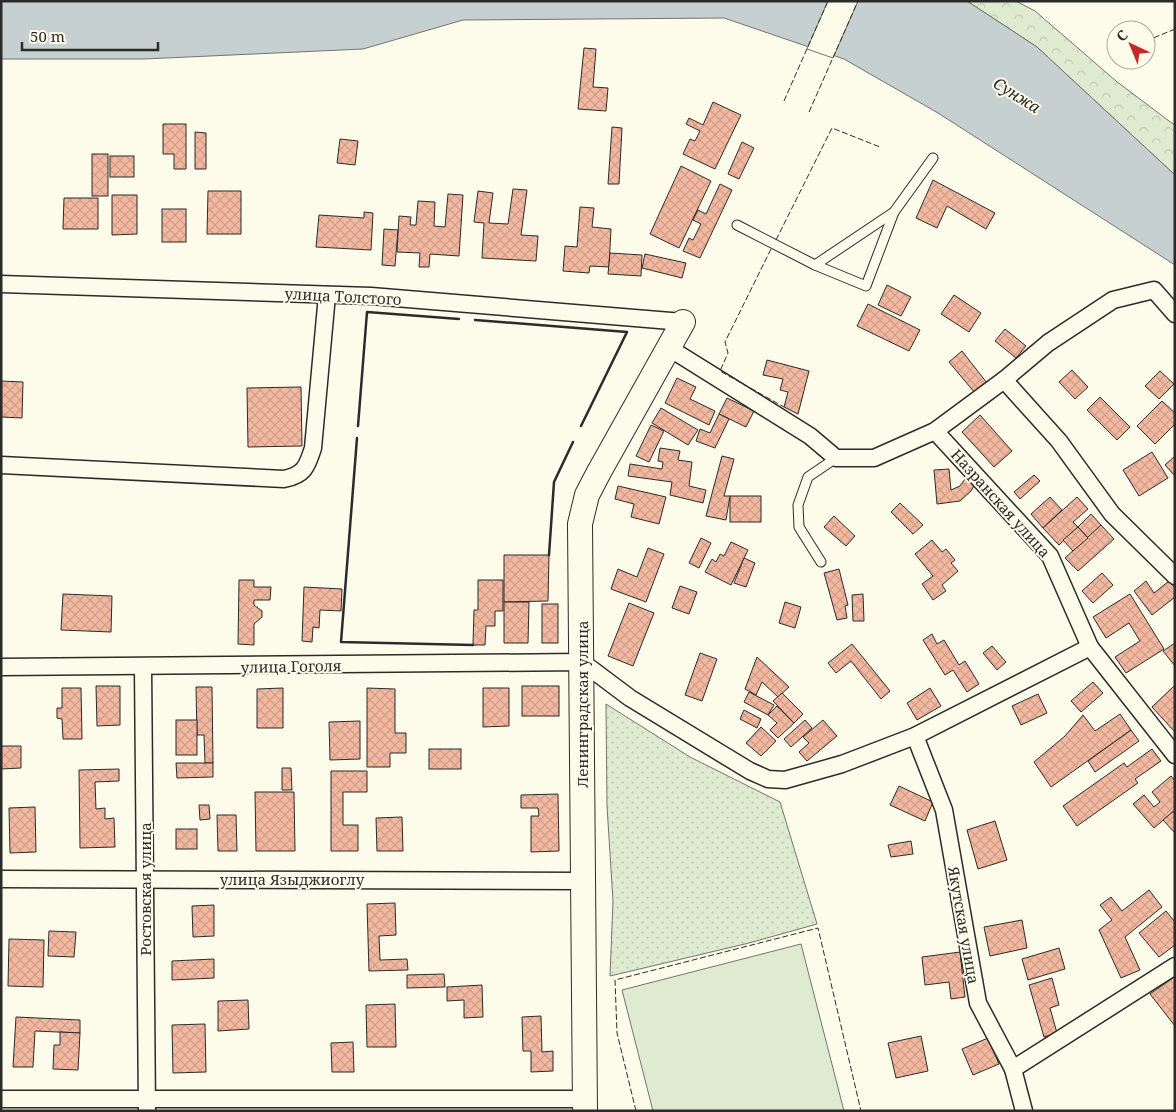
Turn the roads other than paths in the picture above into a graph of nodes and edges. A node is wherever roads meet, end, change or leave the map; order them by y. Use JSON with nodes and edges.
{"nodes":[{"id":1,"x":933,"y":158,"type":"dead end"},
{"id":2,"x":894,"y":212,"type":"junction"},
{"id":3,"x":737,"y":225,"type":"dead end"},
{"id":4,"x":815,"y":265,"type":"junction"},
{"id":5,"x":1,"y":284,"type":"edge"},
{"id":6,"x":327,"y":295,"type":"junction"},
{"id":7,"x":1175,"y":314,"type":"edge"},
{"id":8,"x":683,"y":322,"type":"joint"},
{"id":9,"x":669,"y":348,"type":"junction"},
{"id":10,"x":1004,"y":380,"type":"junction"},
{"id":11,"x":936,"y":431,"type":"junction"},
{"id":12,"x":836,"y":458,"type":"junction"},
{"id":13,"x":1,"y":465,"type":"edge"},
{"id":14,"x":821,"y":562,"type":"dead end"},
{"id":15,"x":1175,"y":576,"type":"edge"},
{"id":16,"x":1090,"y":647,"type":"junction"},
{"id":17,"x":582,"y":662,"type":"junction"},
{"id":18,"x":1,"y":667,"type":"edge"},
{"id":19,"x":143,"y":668,"type":"junction"},
{"id":20,"x":915,"y":736,"type":"junction"},
{"id":21,"x":1175,"y":755,"type":"edge"},
{"id":22,"x":145,"y":878,"type":"junction"},
{"id":23,"x":1,"y":879,"type":"edge"},
{"id":24,"x":583,"y":881,"type":"junction"},
{"id":25,"x":1175,"y":966,"type":"edge"},
{"id":26,"x":1013,"y":1069,"type":"junction"},
{"id":27,"x":1,"y":1099,"type":"edge"},
{"id":28,"x":147,"y":1105,"type":"edge"},
{"id":29,"x":585,"y":1105,"type":"edge"},
{"id":30,"x":1024,"y":1111,"type":"edge"}],
"edges":[{"from":1,"to":2,"type":"lane"},
{"from":2,"to":4,"type":"lane"},
{"from":2,"to":4,"type":"lane"},
{"from":3,"to":4,"type":"lane"},
{"from":5,"to":6,"type":"street","name":"улица Толстого"},
{"from":6,"to":8,"type":"street","name":"улица Толстого"},
{"from":6,"to":13,"type":"street"},
{"from":7,"to":10,"type":"street"},
{"from":8,"to":9,"type":"main road","name":"Ленинградская улица"},
{"from":9,"to":12,"type":"street"},
{"from":9,"to":17,"type":"main road","name":"Ленинградская улица"},
{"from":10,"to":11,"type":"street"},
{"from":10,"to":15,"type":"street"},
{"from":11,"to":12,"type":"street"},
{"from":11,"to":16,"type":"street","name":"Назранская улица"},
{"from":12,"to":14,"type":"lane"},
{"from":16,"to":20,"type":"street"},
{"from":16,"to":21,"type":"street","name":"Назранская улица"},
{"from":17,"to":19,"type":"street","name":"улица Гоголя"},
{"from":17,"to":20,"type":"street"},
{"from":17,"to":24,"type":"main road","name":"Ленинградская улица"},
{"from":18,"to":19,"type":"street","name":"улица Гоголя"},
{"from":19,"to":22,"type":"street","name":"Ростовская улица"},
{"from":20,"to":26,"type":"street","name":"Якутская улица"},
{"from":22,"to":23,"type":"street","name":"улица Языджиоглу"},
{"from":22,"to":24,"type":"street","name":"улица Языджиоглу"},
{"from":22,"to":28,"type":"street","name":"Ростовская улица"},
{"from":24,"to":29,"type":"main road","name":"Ленинградская улица"},
{"from":25,"to":26,"type":"street"},
{"from":26,"to":30,"type":"street","name":"Якутская улица"},
{"from":27,"to":28,"type":"street"},
{"from":28,"to":29,"type":"street"}]}
